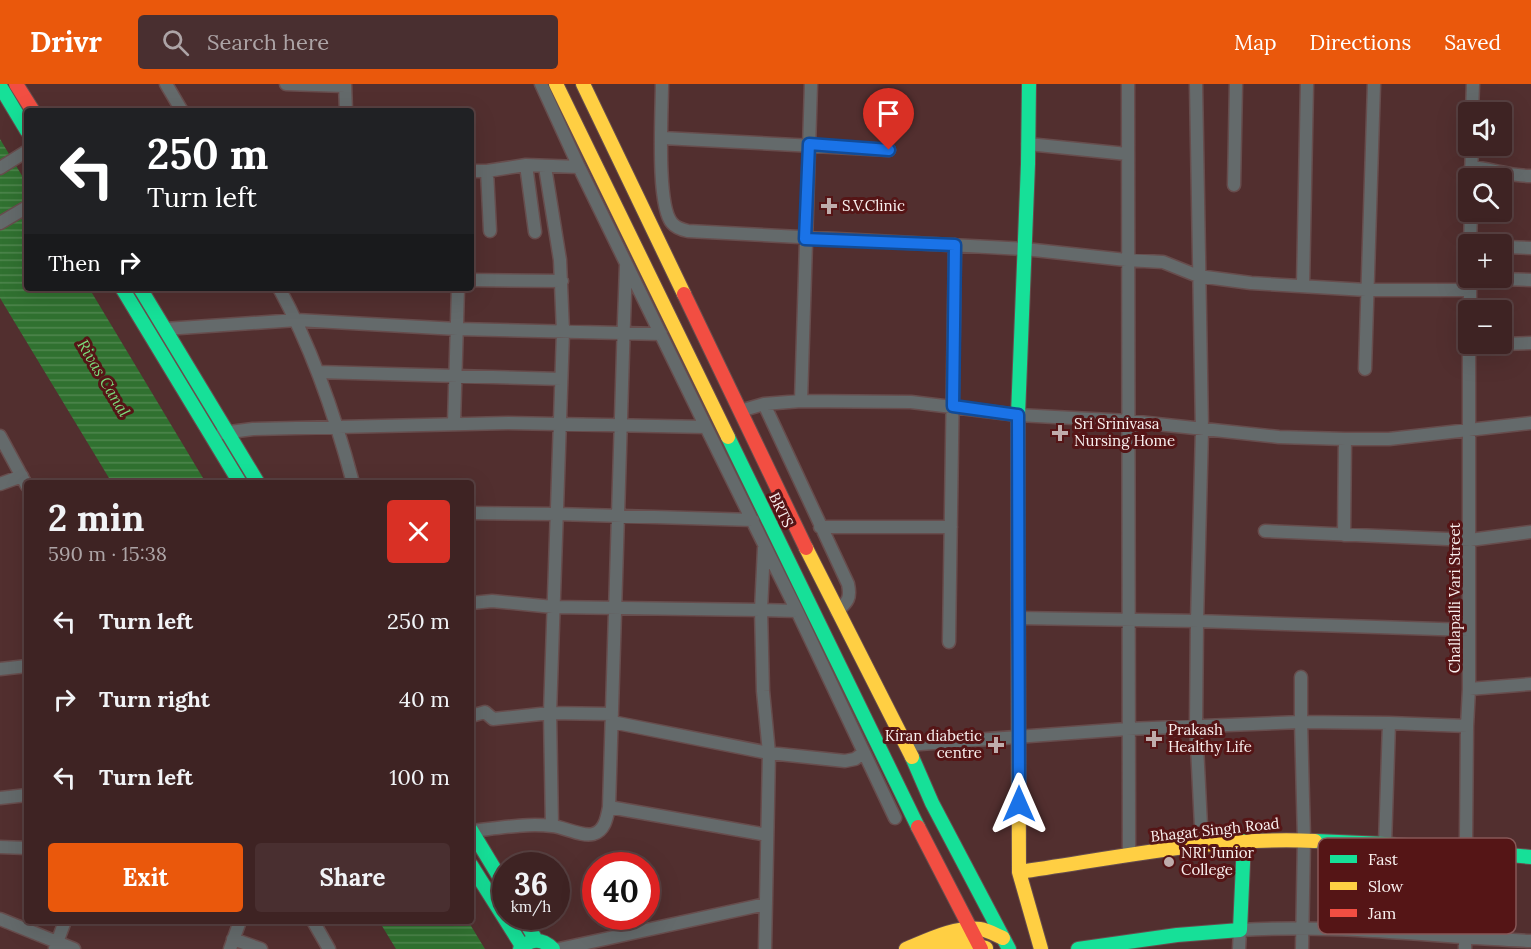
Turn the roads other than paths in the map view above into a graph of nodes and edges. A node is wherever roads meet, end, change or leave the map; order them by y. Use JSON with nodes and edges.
{"nodes":[{"id":1,"x":16,"y":84,"type":"edge"},
{"id":2,"x":166,"y":84,"type":"edge"},
{"id":3,"x":286,"y":84,"type":"edge"},
{"id":4,"x":541,"y":84,"type":"edge"},
{"id":5,"x":556,"y":84,"type":"edge"},
{"id":6,"x":583,"y":84,"type":"edge"},
{"id":7,"x":662,"y":84,"type":"edge"},
{"id":8,"x":811,"y":84,"type":"edge"},
{"id":9,"x":1029,"y":84,"type":"edge"},
{"id":10,"x":1128,"y":84,"type":"edge"},
{"id":11,"x":1196,"y":84,"type":"edge"},
{"id":12,"x":1236,"y":84,"type":"edge"},
{"id":13,"x":1307,"y":84,"type":"edge"},
{"id":14,"x":1374,"y":84,"type":"edge"},
{"id":15,"x":1473,"y":84,"type":"edge"},
{"id":16,"x":345,"y":85,"type":"edge"},
{"id":17,"x":0,"y":86,"type":"edge"},
{"id":18,"x":1472,"y":102,"type":"edge"},
{"id":19,"x":31,"y":108,"type":"edge"},
{"id":20,"x":180,"y":108,"type":"edge"},
{"id":21,"x":346,"y":108,"type":"edge"},
{"id":22,"x":24,"y":126,"type":"edge"},
{"id":23,"x":663,"y":138,"type":"junction"},
{"id":24,"x":809,"y":144,"type":"junction"},
{"id":25,"x":1028,"y":144,"type":"junction"},
{"id":26,"x":889,"y":150,"type":"dead end"},
{"id":27,"x":24,"y":153,"type":"edge"},
{"id":28,"x":1127,"y":154,"type":"junction"},
{"id":29,"x":526,"y":165,"type":"junction"},
{"id":30,"x":545,"y":167,"type":"junction"},
{"id":31,"x":579,"y":167,"type":"junction"},
{"id":32,"x":0,"y":168,"type":"edge"},
{"id":33,"x":474,"y":171,"type":"edge"},
{"id":34,"x":487,"y":171,"type":"junction"},
{"id":35,"x":1512,"y":176,"type":"edge"},
{"id":36,"x":1531,"y":176,"type":"edge"},
{"id":37,"x":1234,"y":185,"type":"dead end"},
{"id":38,"x":24,"y":209,"type":"edge"},
{"id":39,"x":0,"y":223,"type":"edge"},
{"id":40,"x":490,"y":231,"type":"dead end"},
{"id":41,"x":535,"y":232,"type":"dead end"},
{"id":42,"x":805,"y":239,"type":"junction"},
{"id":43,"x":955,"y":245,"type":"junction"},
{"id":44,"x":1512,"y":247,"type":"edge"},
{"id":45,"x":1531,"y":248,"type":"edge"},
{"id":46,"x":1025,"y":249,"type":"junction"},
{"id":47,"x":1126,"y":260,"type":"junction"},
{"id":48,"x":626,"y":262,"type":"junction"},
{"id":49,"x":1198,"y":276,"type":"junction"},
{"id":50,"x":1512,"y":279,"type":"edge"},
{"id":51,"x":474,"y":280,"type":"edge"},
{"id":52,"x":1531,"y":280,"type":"edge"},
{"id":53,"x":562,"y":281,"type":"junction"},
{"id":54,"x":1458,"y":283,"type":"edge"},
{"id":55,"x":1302,"y":286,"type":"junction"},
{"id":56,"x":1366,"y":290,"type":"junction"},
{"id":57,"x":124,"y":291,"type":"edge"},
{"id":58,"x":142,"y":291,"type":"edge"},
{"id":59,"x":281,"y":291,"type":"edge"},
{"id":60,"x":458,"y":291,"type":"edge"},
{"id":61,"x":297,"y":320,"type":"junction"},
{"id":62,"x":165,"y":329,"type":"junction"},
{"id":63,"x":457,"y":329,"type":"junction"},
{"id":64,"x":563,"y":332,"type":"junction"},
{"id":65,"x":623,"y":334,"type":"junction"},
{"id":66,"x":661,"y":334,"type":"junction"},
{"id":67,"x":1512,"y":343,"type":"edge"},
{"id":68,"x":1531,"y":343,"type":"edge"},
{"id":69,"x":1469,"y":354,"type":"edge"},
{"id":70,"x":1365,"y":369,"type":"dead end"},
{"id":71,"x":318,"y":372,"type":"junction"},
{"id":72,"x":455,"y":375,"type":"junction"},
{"id":73,"x":561,"y":379,"type":"junction"},
{"id":74,"x":801,"y":401,"type":"junction"},
{"id":75,"x":764,"y":404,"type":"junction"},
{"id":76,"x":953,"y":406,"type":"junction"},
{"id":77,"x":740,"y":411,"type":"junction"},
{"id":78,"x":1018,"y":415,"type":"junction"},
{"id":79,"x":1129,"y":420,"type":"junction"},
{"id":80,"x":454,"y":423,"type":"junction"},
{"id":81,"x":1531,"y":423,"type":"edge"},
{"id":82,"x":559,"y":424,"type":"junction"},
{"id":83,"x":620,"y":425,"type":"junction"},
{"id":84,"x":338,"y":426,"type":"junction"},
{"id":85,"x":706,"y":428,"type":"junction"},
{"id":86,"x":1469,"y":429,"type":"junction"},
{"id":87,"x":1202,"y":430,"type":"junction"},
{"id":88,"x":228,"y":431,"type":"junction"},
{"id":89,"x":0,"y":436,"type":"edge"},
{"id":90,"x":213,"y":436,"type":"junction"},
{"id":91,"x":1346,"y":439,"type":"junction"},
{"id":92,"x":24,"y":480,"type":"edge"},
{"id":93,"x":238,"y":480,"type":"edge"},
{"id":94,"x":256,"y":480,"type":"edge"},
{"id":95,"x":352,"y":480,"type":"edge"},
{"id":96,"x":24,"y":481,"type":"edge"},
{"id":97,"x":0,"y":484,"type":"edge"},
{"id":98,"x":474,"y":513,"type":"edge"},
{"id":99,"x":557,"y":514,"type":"junction"},
{"id":100,"x":616,"y":516,"type":"junction"},
{"id":101,"x":753,"y":520,"type":"junction"},
{"id":102,"x":820,"y":526,"type":"junction"},
{"id":103,"x":951,"y":527,"type":"junction"},
{"id":104,"x":1265,"y":531,"type":"dead end"},
{"id":105,"x":1531,"y":532,"type":"edge"},
{"id":106,"x":1344,"y":535,"type":"junction"},
{"id":107,"x":1470,"y":540,"type":"junction"},
{"id":108,"x":764,"y":544,"type":"junction"},
{"id":109,"x":474,"y":603,"type":"edge"},
{"id":110,"x":553,"y":607,"type":"junction"},
{"id":111,"x":615,"y":607,"type":"junction"},
{"id":112,"x":761,"y":610,"type":"junction"},
{"id":113,"x":797,"y":611,"type":"junction"},
{"id":114,"x":837,"y":611,"type":"junction"},
{"id":115,"x":1019,"y":618,"type":"junction"},
{"id":116,"x":1127,"y":620,"type":"junction"},
{"id":117,"x":1197,"y":621,"type":"junction"},
{"id":118,"x":1469,"y":630,"type":"junction"},
{"id":119,"x":949,"y":642,"type":"dead end"},
{"id":120,"x":24,"y":666,"type":"edge"},
{"id":121,"x":0,"y":669,"type":"edge"},
{"id":122,"x":1300,"y":677,"type":"dead end"},
{"id":123,"x":1531,"y":684,"type":"edge"},
{"id":124,"x":1469,"y":689,"type":"junction"},
{"id":125,"x":550,"y":713,"type":"junction"},
{"id":126,"x":474,"y":715,"type":"edge"},
{"id":127,"x":612,"y":718,"type":"junction"},
{"id":128,"x":1301,"y":723,"type":"junction"},
{"id":129,"x":1389,"y":723,"type":"junction"},
{"id":130,"x":1196,"y":726,"type":"junction"},
{"id":131,"x":1467,"y":726,"type":"junction"},
{"id":132,"x":1127,"y":729,"type":"junction"},
{"id":133,"x":1019,"y":736,"type":"junction"},
{"id":134,"x":906,"y":745,"type":"junction"},
{"id":135,"x":769,"y":753,"type":"junction"},
{"id":136,"x":863,"y":753,"type":"junction"},
{"id":137,"x":24,"y":795,"type":"edge"},
{"id":138,"x":0,"y":798,"type":"edge"},
{"id":139,"x":609,"y":807,"type":"junction"},
{"id":140,"x":895,"y":818,"type":"dead end"},
{"id":141,"x":552,"y":826,"type":"junction"},
{"id":142,"x":474,"y":831,"type":"edge"},
{"id":143,"x":766,"y":835,"type":"junction"},
{"id":144,"x":474,"y":836,"type":"edge"},
{"id":145,"x":1385,"y":838,"type":"edge"},
{"id":146,"x":1466,"y":838,"type":"edge"},
{"id":147,"x":1304,"y":839,"type":"junction"},
{"id":148,"x":1318,"y":840,"type":"edge"},
{"id":149,"x":1244,"y":841,"type":"junction"},
{"id":150,"x":1202,"y":846,"type":"junction"},
{"id":151,"x":0,"y":847,"type":"edge"},
{"id":152,"x":24,"y":848,"type":"edge"},
{"id":153,"x":1129,"y":855,"type":"junction"},
{"id":154,"x":1516,"y":856,"type":"edge"},
{"id":155,"x":1531,"y":857,"type":"edge"},
{"id":156,"x":492,"y":865,"type":"edge"},
{"id":157,"x":474,"y":871,"type":"edge"},
{"id":158,"x":1019,"y":872,"type":"junction"},
{"id":159,"x":766,"y":904,"type":"junction"},
{"id":160,"x":0,"y":919,"type":"edge"},
{"id":161,"x":64,"y":924,"type":"edge"},
{"id":162,"x":239,"y":924,"type":"edge"},
{"id":163,"x":316,"y":924,"type":"edge"},
{"id":164,"x":1302,"y":928,"type":"junction"},
{"id":165,"x":970,"y":929,"type":"junction"},
{"id":166,"x":530,"y":930,"type":"edge"},
{"id":167,"x":1240,"y":930,"type":"junction"},
{"id":168,"x":1318,"y":930,"type":"edge"},
{"id":169,"x":1364,"y":934,"type":"edge"},
{"id":170,"x":536,"y":940,"type":"junction"},
{"id":171,"x":1531,"y":941,"type":"edge"},
{"id":172,"x":1006,"y":943,"type":"edge"},
{"id":173,"x":232,"y":944,"type":"edge"},
{"id":174,"x":1466,"y":944,"type":"edge"},
{"id":175,"x":56,"y":946,"type":"edge"},
{"id":176,"x":521,"y":948,"type":"edge"},
{"id":177,"x":983,"y":948,"type":"edge"},
{"id":178,"x":74,"y":949,"type":"edge"},
{"id":179,"x":261,"y":949,"type":"edge"},
{"id":180,"x":329,"y":949,"type":"edge"},
{"id":181,"x":553,"y":949,"type":"edge"},
{"id":182,"x":558,"y":949,"type":"edge"},
{"id":183,"x":765,"y":949,"type":"edge"},
{"id":184,"x":906,"y":949,"type":"edge"},
{"id":185,"x":928,"y":949,"type":"edge"},
{"id":186,"x":1041,"y":949,"type":"edge"},
{"id":187,"x":1078,"y":949,"type":"edge"},
{"id":188,"x":1239,"y":949,"type":"edge"},
{"id":189,"x":1302,"y":949,"type":"edge"}],
"edges":[{"from":1,"to":19,"type":"street"},
{"from":2,"to":20,"type":"street"},
{"from":3,"to":16,"type":"street"},
{"from":4,"to":31,"type":"street"},
{"from":5,"to":165,"type":"street","name":"BRTS"},
{"from":6,"to":77,"type":"street"},
{"from":7,"to":23,"type":"street"},
{"from":8,"to":24,"type":"street"},
{"from":9,"to":25,"type":"street"},
{"from":10,"to":28,"type":"street"},
{"from":11,"to":49,"type":"street"},
{"from":12,"to":37,"type":"street"},
{"from":13,"to":55,"type":"street"},
{"from":14,"to":56,"type":"street"},
{"from":15,"to":18,"type":"street"},
{"from":16,"to":21,"type":"street"},
{"from":17,"to":22,"type":"street"},
{"from":23,"to":24,"type":"street"},
{"from":23,"to":42,"type":"street"},
{"from":24,"to":26,"type":"street"},
{"from":24,"to":42,"type":"street"},
{"from":25,"to":28,"type":"street"},
{"from":25,"to":46,"type":"street"},
{"from":27,"to":32,"type":"street"},
{"from":28,"to":47,"type":"street"},
{"from":29,"to":30,"type":"street"},
{"from":29,"to":34,"type":"street"},
{"from":29,"to":41,"type":"street"},
{"from":30,"to":31,"type":"street"},
{"from":30,"to":53,"type":"street"},
{"from":31,"to":48,"type":"street"},
{"from":33,"to":34,"type":"street"},
{"from":34,"to":40,"type":"street"},
{"from":35,"to":36,"type":"street"},
{"from":38,"to":39,"type":"street"},
{"from":42,"to":43,"type":"street"},
{"from":42,"to":74,"type":"street"},
{"from":43,"to":46,"type":"street"},
{"from":43,"to":76,"type":"street"},
{"from":44,"to":45,"type":"street"},
{"from":46,"to":47,"type":"street"},
{"from":46,"to":78,"type":"street"},
{"from":47,"to":49,"type":"street"},
{"from":47,"to":79,"type":"street"},
{"from":48,"to":65,"type":"street"},
{"from":48,"to":66,"type":"street"},
{"from":49,"to":55,"type":"street"},
{"from":49,"to":87,"type":"street"},
{"from":50,"to":52,"type":"street"},
{"from":51,"to":53,"type":"street"},
{"from":53,"to":64,"type":"street"},
{"from":54,"to":56,"type":"street"},
{"from":55,"to":56,"type":"street"},
{"from":56,"to":70,"type":"street"},
{"from":57,"to":90,"type":"street"},
{"from":58,"to":62,"type":"street"},
{"from":59,"to":61,"type":"street"},
{"from":60,"to":63,"type":"street"},
{"from":61,"to":62,"type":"street"},
{"from":61,"to":63,"type":"street"},
{"from":61,"to":71,"type":"street"},
{"from":62,"to":88,"type":"street"},
{"from":63,"to":64,"type":"street"},
{"from":63,"to":72,"type":"street"},
{"from":64,"to":65,"type":"street"},
{"from":64,"to":73,"type":"street"},
{"from":65,"to":66,"type":"street"},
{"from":65,"to":83,"type":"street"},
{"from":66,"to":85,"type":"street"},
{"from":67,"to":68,"type":"street"},
{"from":69,"to":86,"type":"street","name":"Challapalli Vari Street"},
{"from":71,"to":72,"type":"street"},
{"from":71,"to":84,"type":"street"},
{"from":72,"to":73,"type":"street"},
{"from":72,"to":80,"type":"street"},
{"from":73,"to":82,"type":"street"},
{"from":74,"to":75,"type":"street"},
{"from":74,"to":76,"type":"street"},
{"from":75,"to":77,"type":"street"},
{"from":75,"to":102,"type":"street"},
{"from":76,"to":78,"type":"street"},
{"from":76,"to":103,"type":"street"},
{"from":77,"to":114,"type":"street"},
{"from":78,"to":79,"type":"street"},
{"from":78,"to":115,"type":"street"},
{"from":79,"to":87,"type":"street"},
{"from":79,"to":116,"type":"street"},
{"from":80,"to":82,"type":"street"},
{"from":80,"to":84,"type":"street"},
{"from":81,"to":86,"type":"street"},
{"from":82,"to":83,"type":"street"},
{"from":82,"to":99,"type":"street"},
{"from":83,"to":85,"type":"street"},
{"from":83,"to":100,"type":"street"},
{"from":84,"to":88,"type":"street"},
{"from":84,"to":95,"type":"street"},
{"from":85,"to":101,"type":"street"},
{"from":86,"to":91,"type":"street"},
{"from":86,"to":107,"type":"street","name":"Challapalli Vari Street"},
{"from":87,"to":91,"type":"street"},
{"from":87,"to":117,"type":"street"},
{"from":88,"to":90,"type":"street"},
{"from":88,"to":94,"type":"street"},
{"from":89,"to":92,"type":"street"},
{"from":90,"to":93,"type":"street"},
{"from":91,"to":106,"type":"street"},
{"from":96,"to":97,"type":"street"},
{"from":98,"to":99,"type":"street"},
{"from":99,"to":100,"type":"street"},
{"from":99,"to":110,"type":"street"},
{"from":100,"to":101,"type":"street"},
{"from":100,"to":111,"type":"street"},
{"from":101,"to":108,"type":"street"},
{"from":102,"to":103,"type":"street"},
{"from":102,"to":114,"type":"street"},
{"from":103,"to":119,"type":"street"},
{"from":104,"to":106,"type":"street"},
{"from":105,"to":107,"type":"street"},
{"from":106,"to":107,"type":"street"},
{"from":107,"to":118,"type":"street","name":"Challapalli Vari Street"},
{"from":108,"to":112,"type":"street"},
{"from":108,"to":113,"type":"street"},
{"from":109,"to":110,"type":"street"},
{"from":110,"to":111,"type":"street"},
{"from":110,"to":125,"type":"street"},
{"from":111,"to":112,"type":"street"},
{"from":111,"to":127,"type":"street"},
{"from":112,"to":113,"type":"street"},
{"from":112,"to":135,"type":"street"},
{"from":113,"to":136,"type":"street"},
{"from":114,"to":134,"type":"street"},
{"from":115,"to":116,"type":"street"},
{"from":115,"to":133,"type":"street"},
{"from":116,"to":117,"type":"street"},
{"from":116,"to":132,"type":"street"},
{"from":117,"to":118,"type":"street"},
{"from":117,"to":130,"type":"street"},
{"from":118,"to":124,"type":"street","name":"Challapalli Vari Street"},
{"from":120,"to":121,"type":"street"},
{"from":122,"to":128,"type":"street"},
{"from":123,"to":124,"type":"street"},
{"from":124,"to":131,"type":"street","name":"Challapalli Vari Street"},
{"from":125,"to":126,"type":"street"},
{"from":125,"to":127,"type":"street"},
{"from":125,"to":141,"type":"street"},
{"from":127,"to":135,"type":"street"},
{"from":127,"to":139,"type":"street"},
{"from":128,"to":129,"type":"street"},
{"from":128,"to":130,"type":"street"},
{"from":128,"to":147,"type":"street"},
{"from":129,"to":131,"type":"street"},
{"from":129,"to":145,"type":"street"},
{"from":130,"to":132,"type":"street"},
{"from":130,"to":150,"type":"street"},
{"from":131,"to":146,"type":"street","name":"Challapalli Vari Street"},
{"from":132,"to":133,"type":"street"},
{"from":132,"to":153,"type":"street"},
{"from":133,"to":134,"type":"street"},
{"from":133,"to":158,"type":"street"},
{"from":134,"to":172,"type":"street"},
{"from":135,"to":136,"type":"street"},
{"from":135,"to":143,"type":"street"},
{"from":136,"to":140,"type":"street"},
{"from":137,"to":138,"type":"street"},
{"from":139,"to":141,"type":"street"},
{"from":139,"to":143,"type":"street"},
{"from":141,"to":142,"type":"street"},
{"from":143,"to":159,"type":"street"},
{"from":144,"to":156,"type":"street"},
{"from":147,"to":148,"type":"street","name":"Bhagat Singh Road"},
{"from":147,"to":149,"type":"street","name":"Bhagat Singh Road"},
{"from":147,"to":164,"type":"street"},
{"from":149,"to":150,"type":"street","name":"Bhagat Singh Road"},
{"from":149,"to":167,"type":"street"},
{"from":150,"to":153,"type":"street","name":"Bhagat Singh Road"},
{"from":151,"to":152,"type":"street"},
{"from":153,"to":158,"type":"street","name":"Bhagat Singh Road"},
{"from":154,"to":155,"type":"street","name":"Bhagat Singh Road"},
{"from":157,"to":176,"type":"street"},
{"from":158,"to":186,"type":"street"},
{"from":159,"to":182,"type":"street"},
{"from":159,"to":183,"type":"street"},
{"from":160,"to":175,"type":"street"},
{"from":161,"to":175,"type":"street"},
{"from":162,"to":173,"type":"street"},
{"from":163,"to":180,"type":"street"},
{"from":164,"to":167,"type":"street"},
{"from":164,"to":168,"type":"street"},
{"from":164,"to":189,"type":"street"},
{"from":165,"to":172,"type":"street"},
{"from":165,"to":177,"type":"street","name":"BRTS"},
{"from":165,"to":184,"type":"street"},
{"from":166,"to":170,"type":"street"},
{"from":167,"to":187,"type":"street"},
{"from":167,"to":188,"type":"street"},
{"from":169,"to":174,"type":"street"},
{"from":170,"to":176,"type":"street"},
{"from":170,"to":181,"type":"street"},
{"from":171,"to":174,"type":"street"},
{"from":173,"to":179,"type":"street"},
{"from":175,"to":178,"type":"street"},
{"from":177,"to":185,"type":"street"}]}
